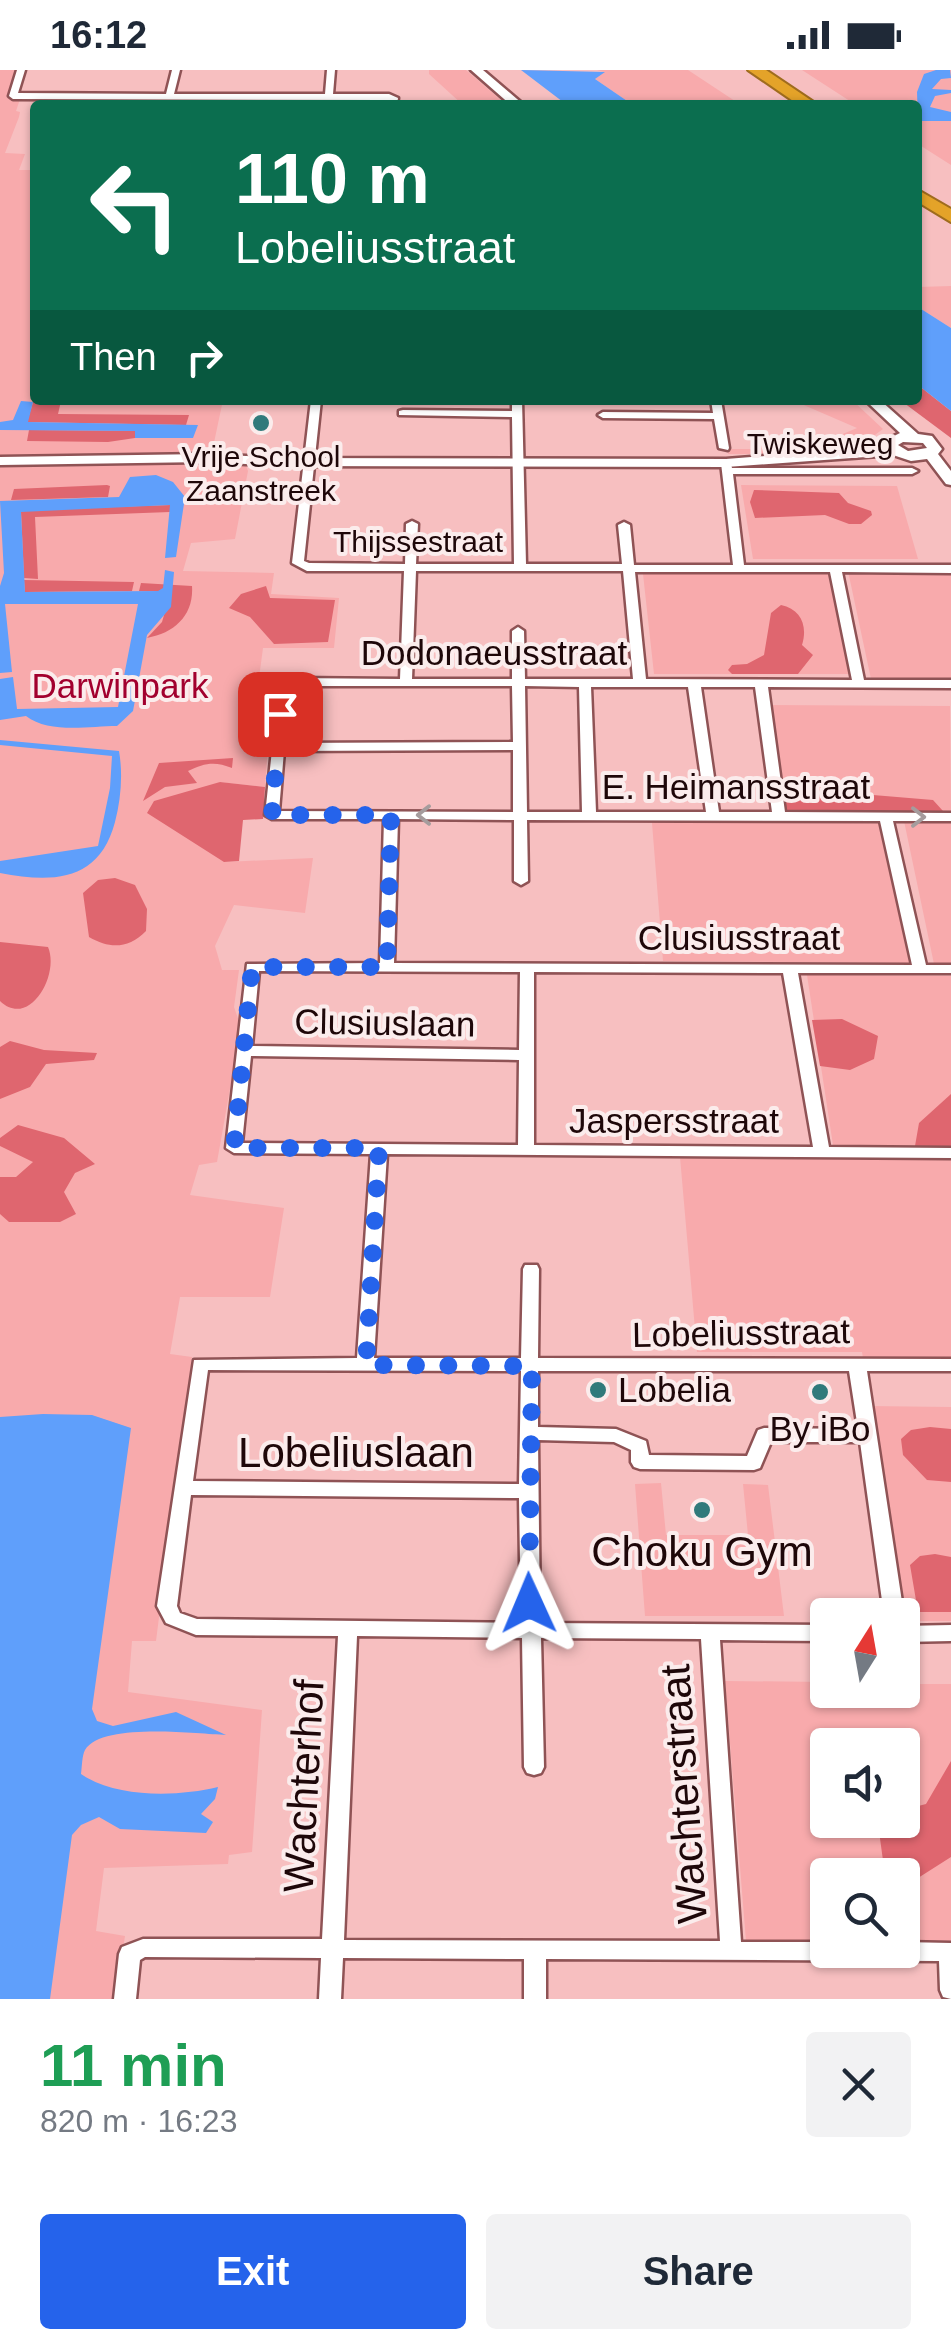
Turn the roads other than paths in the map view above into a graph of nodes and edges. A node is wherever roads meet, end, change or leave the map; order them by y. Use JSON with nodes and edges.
{"nodes":[{"id":1,"x":21,"y":70,"type":"edge"},
{"id":2,"x":176,"y":70,"type":"edge"},
{"id":3,"x":331,"y":70,"type":"edge"},
{"id":4,"x":476,"y":70,"type":"edge"},
{"id":5,"x":750,"y":74,"type":"edge"},
{"id":6,"x":168,"y":97,"type":"junction"},
{"id":7,"x":328,"y":97,"type":"junction"},
{"id":8,"x":63,"y":100,"type":"edge"},
{"id":9,"x":99,"y":100,"type":"edge"},
{"id":10,"x":216,"y":100,"type":"edge"},
{"id":11,"x":256,"y":100,"type":"edge"},
{"id":12,"x":394,"y":100,"type":"edge"},
{"id":13,"x":512,"y":100,"type":"edge"},
{"id":14,"x":779,"y":100,"type":"edge"},
{"id":15,"x":800,"y":100,"type":"edge"},
{"id":16,"x":922,"y":179,"type":"edge"},
{"id":17,"x":951,"y":197,"type":"edge"},
{"id":18,"x":922,"y":198,"type":"edge"},
{"id":19,"x":951,"y":217,"type":"edge"},
{"id":20,"x":316,"y":405,"type":"edge"},
{"id":21,"x":518,"y":405,"type":"edge"},
{"id":22,"x":717,"y":405,"type":"edge"},
{"id":23,"x":876,"y":405,"type":"edge"},
{"id":24,"x":402,"y":413,"type":"dead end"},
{"id":25,"x":517,"y":414,"type":"junction"},
{"id":26,"x":602,"y":415,"type":"dead end"},
{"id":27,"x":719,"y":416,"type":"junction"},
{"id":28,"x":899,"y":442,"type":"junction"},
{"id":29,"x":0,"y":460,"type":"edge"},
{"id":30,"x":310,"y":460,"type":"junction"},
{"id":31,"x":919,"y":460,"type":"junction"},
{"id":32,"x":518,"y":461,"type":"junction"},
{"id":33,"x":726,"y":461,"type":"junction"},
{"id":34,"x":948,"y":477,"type":"edge"},
{"id":35,"x":412,"y":524,"type":"dead end"},
{"id":36,"x":624,"y":525,"type":"dead end"},
{"id":37,"x":409,"y":567,"type":"junction"},
{"id":38,"x":520,"y":567,"type":"junction"},
{"id":39,"x":628,"y":568,"type":"junction"},
{"id":40,"x":740,"y":568,"type":"junction"},
{"id":41,"x":835,"y":569,"type":"junction"},
{"id":42,"x":951,"y":569,"type":"edge"},
{"id":43,"x":518,"y":631,"type":"dead end"},
{"id":44,"x":406,"y":682,"type":"junction"},
{"id":45,"x":520,"y":684,"type":"junction"},
{"id":46,"x":586,"y":684,"type":"junction"},
{"id":47,"x":640,"y":684,"type":"junction"},
{"id":48,"x":694,"y":684,"type":"junction"},
{"id":49,"x":761,"y":684,"type":"junction"},
{"id":50,"x":859,"y":684,"type":"junction"},
{"id":51,"x":951,"y":684,"type":"edge"},
{"id":52,"x":276,"y":746,"type":"junction"},
{"id":53,"x":521,"y":746,"type":"junction"},
{"id":54,"x":391,"y":815,"type":"junction"},
{"id":55,"x":522,"y":816,"type":"junction"},
{"id":56,"x":590,"y":816,"type":"junction"},
{"id":57,"x":713,"y":817,"type":"junction"},
{"id":58,"x":951,"y":817,"type":"edge"},
{"id":59,"x":779,"y":818,"type":"junction"},
{"id":60,"x":886,"y":818,"type":"junction"},
{"id":61,"x":521,"y":881,"type":"dead end"},
{"id":62,"x":252,"y":967,"type":"joint"},
{"id":63,"x":387,"y":967,"type":"junction"},
{"id":64,"x":528,"y":968,"type":"junction"},
{"id":65,"x":790,"y":968,"type":"junction"},
{"id":66,"x":920,"y":969,"type":"junction"},
{"id":67,"x":951,"y":969,"type":"edge"},
{"id":68,"x":244,"y":1050,"type":"junction"},
{"id":69,"x":526,"y":1054,"type":"junction"},
{"id":70,"x":234,"y":1148,"type":"joint"},
{"id":71,"x":379,"y":1148,"type":"junction"},
{"id":72,"x":526,"y":1150,"type":"junction"},
{"id":73,"x":822,"y":1152,"type":"junction"},
{"id":74,"x":951,"y":1152,"type":"edge"},
{"id":75,"x":531,"y":1269,"type":"dead end"},
{"id":76,"x":200,"y":1364,"type":"joint"},
{"id":77,"x":858,"y":1364,"type":"junction"},
{"id":78,"x":366,"y":1365,"type":"junction"},
{"id":79,"x":951,"y":1365,"type":"edge"},
{"id":80,"x":532,"y":1366,"type":"junction"},
{"id":81,"x":531,"y":1433,"type":"junction"},
{"id":82,"x":868,"y":1436,"type":"junction"},
{"id":83,"x":183,"y":1488,"type":"junction"},
{"id":84,"x":528,"y":1491,"type":"junction"},
{"id":85,"x":892,"y":1598,"type":"edge"},
{"id":86,"x":167,"y":1606,"type":"joint"},
{"id":87,"x":348,"y":1628,"type":"junction"},
{"id":88,"x":530,"y":1630,"type":"junction"},
{"id":89,"x":710,"y":1632,"type":"junction"},
{"id":90,"x":810,"y":1633,"type":"edge"},
{"id":91,"x":951,"y":1633,"type":"edge"},
{"id":92,"x":920,"y":1634,"type":"edge"},
{"id":93,"x":534,"y":1766,"type":"dead end"},
{"id":94,"x":331,"y":1949,"type":"junction"},
{"id":95,"x":534,"y":1950,"type":"junction"},
{"id":96,"x":732,"y":1951,"type":"junction"},
{"id":97,"x":950,"y":1952,"type":"edge"},
{"id":98,"x":951,"y":1990,"type":"edge"},
{"id":99,"x":125,"y":1999,"type":"edge"},
{"id":100,"x":330,"y":1999,"type":"edge"},
{"id":101,"x":535,"y":1999,"type":"edge"}],
"edges":[{"from":1,"to":8,"type":"street"},
{"from":2,"to":6,"type":"street"},
{"from":3,"to":7,"type":"street"},
{"from":4,"to":13,"type":"main road"},
{"from":5,"to":14,"type":"highway"},
{"from":5,"to":15,"type":"highway"},
{"from":6,"to":9,"type":"street"},
{"from":6,"to":10,"type":"street"},
{"from":7,"to":11,"type":"street"},
{"from":7,"to":12,"type":"street"},
{"from":16,"to":17,"type":"highway"},
{"from":18,"to":19,"type":"highway"},
{"from":20,"to":30,"type":"street"},
{"from":21,"to":25,"type":"street","name":"Thijssestraat"},
{"from":22,"to":27,"type":"street"},
{"from":23,"to":28,"type":"main road"},
{"from":24,"to":25,"type":"street"},
{"from":25,"to":32,"type":"street","name":"Thijssestraat"},
{"from":26,"to":27,"type":"street"},
{"from":27,"to":33,"type":"street"},
{"from":28,"to":31,"type":"main road","name":"Twiskeweg"},
{"from":28,"to":31,"type":"main road"},
{"from":28,"to":33,"type":"main road","name":"Twiskeweg"},
{"from":29,"to":30,"type":"main road","name":"Twiskeweg"},
{"from":30,"to":32,"type":"main road","name":"Twiskeweg"},
{"from":30,"to":37,"type":"street","name":"Thijssestraat"},
{"from":31,"to":33,"type":"street","name":"Twiskeweg"},
{"from":31,"to":34,"type":"main road"},
{"from":32,"to":33,"type":"main road","name":"Twiskeweg"},
{"from":32,"to":38,"type":"street","name":"Thijssestraat"},
{"from":33,"to":40,"type":"street"},
{"from":35,"to":37,"type":"street"},
{"from":36,"to":39,"type":"street"},
{"from":37,"to":38,"type":"street","name":"Thijssestraat"},
{"from":37,"to":44,"type":"street"},
{"from":38,"to":39,"type":"street","name":"Thijssestraat"},
{"from":39,"to":40,"type":"street","name":"Thijssestraat"},
{"from":39,"to":47,"type":"street"},
{"from":40,"to":41,"type":"street","name":"Thijssestraat"},
{"from":41,"to":42,"type":"street","name":"Thijssestraat"},
{"from":41,"to":50,"type":"street"},
{"from":43,"to":45,"type":"street"},
{"from":44,"to":45,"type":"street","name":"Dodonaeusstraat"},
{"from":44,"to":52,"type":"street","name":"Dodonaeusstraat"},
{"from":45,"to":46,"type":"street","name":"Dodonaeusstraat"},
{"from":45,"to":53,"type":"street"},
{"from":46,"to":47,"type":"street","name":"Dodonaeusstraat"},
{"from":46,"to":56,"type":"street"},
{"from":47,"to":48,"type":"street","name":"Dodonaeusstraat"},
{"from":48,"to":49,"type":"street","name":"Dodonaeusstraat"},
{"from":48,"to":57,"type":"street"},
{"from":49,"to":50,"type":"street","name":"Dodonaeusstraat"},
{"from":49,"to":59,"type":"street"},
{"from":50,"to":51,"type":"street","name":"Dodonaeusstraat"},
{"from":52,"to":53,"type":"street"},
{"from":52,"to":54,"type":"street","name":"E. Heimansstraat"},
{"from":53,"to":55,"type":"street"},
{"from":55,"to":54,"type":"street","name":"E. Heimansstraat","one_way":true},
{"from":54,"to":63,"type":"street"},
{"from":55,"to":56,"type":"street","name":"E. Heimansstraat"},
{"from":55,"to":61,"type":"street"},
{"from":56,"to":57,"type":"street","name":"E. Heimansstraat"},
{"from":57,"to":59,"type":"street","name":"E. Heimansstraat"},
{"from":60,"to":58,"type":"street","name":"E. Heimansstraat","one_way":true},
{"from":59,"to":60,"type":"street","name":"E. Heimansstraat"},
{"from":60,"to":66,"type":"street"},
{"from":62,"to":63,"type":"street","name":"Clusiusstraat"},
{"from":62,"to":68,"type":"street","name":"Clusiuslaan"},
{"from":63,"to":64,"type":"street","name":"Clusiusstraat"},
{"from":64,"to":65,"type":"street","name":"Clusiusstraat"},
{"from":64,"to":69,"type":"street"},
{"from":65,"to":66,"type":"street","name":"Clusiusstraat"},
{"from":65,"to":73,"type":"street","name":"Jaspersstraat"},
{"from":66,"to":67,"type":"street","name":"Clusiusstraat"},
{"from":68,"to":69,"type":"street","name":"Clusiuslaan"},
{"from":68,"to":70,"type":"street","name":"Clusiuslaan"},
{"from":69,"to":72,"type":"street","name":"Jaspersstraat"},
{"from":70,"to":71,"type":"street","name":"Jaspersstraat"},
{"from":71,"to":72,"type":"street","name":"Jaspersstraat"},
{"from":71,"to":78,"type":"street"},
{"from":72,"to":73,"type":"street","name":"Jaspersstraat"},
{"from":73,"to":74,"type":"street","name":"Jaspersstraat"},
{"from":75,"to":80,"type":"street"},
{"from":76,"to":78,"type":"street","name":"Lobeliusstraat"},
{"from":76,"to":83,"type":"street","name":"Lobeliuslaan"},
{"from":77,"to":79,"type":"street","name":"Lobeliusstraat"},
{"from":77,"to":80,"type":"street","name":"Lobeliusstraat"},
{"from":77,"to":82,"type":"street"},
{"from":78,"to":80,"type":"street","name":"Lobeliusstraat"},
{"from":80,"to":81,"type":"street"},
{"from":81,"to":82,"type":"street"},
{"from":81,"to":84,"type":"street"},
{"from":82,"to":85,"type":"street"},
{"from":83,"to":84,"type":"street","name":"Lobeliuslaan"},
{"from":83,"to":86,"type":"street","name":"Lobeliuslaan"},
{"from":84,"to":88,"type":"street"},
{"from":86,"to":87,"type":"street","name":"Wachterstraat"},
{"from":87,"to":88,"type":"street","name":"Wachterstraat"},
{"from":87,"to":94,"type":"street","name":"Wachterhof"},
{"from":88,"to":89,"type":"street","name":"Wachterstraat"},
{"from":88,"to":93,"type":"street"},
{"from":89,"to":90,"type":"street","name":"Wachterstraat"},
{"from":89,"to":96,"type":"street","name":"Wachterstraat"},
{"from":91,"to":92,"type":"street"},
{"from":94,"to":95,"type":"street"},
{"from":94,"to":99,"type":"street"},
{"from":94,"to":100,"type":"street","name":"Wachterhof"},
{"from":95,"to":96,"type":"street"},
{"from":95,"to":101,"type":"street"},
{"from":96,"to":97,"type":"street"},
{"from":97,"to":98,"type":"street"}]}
